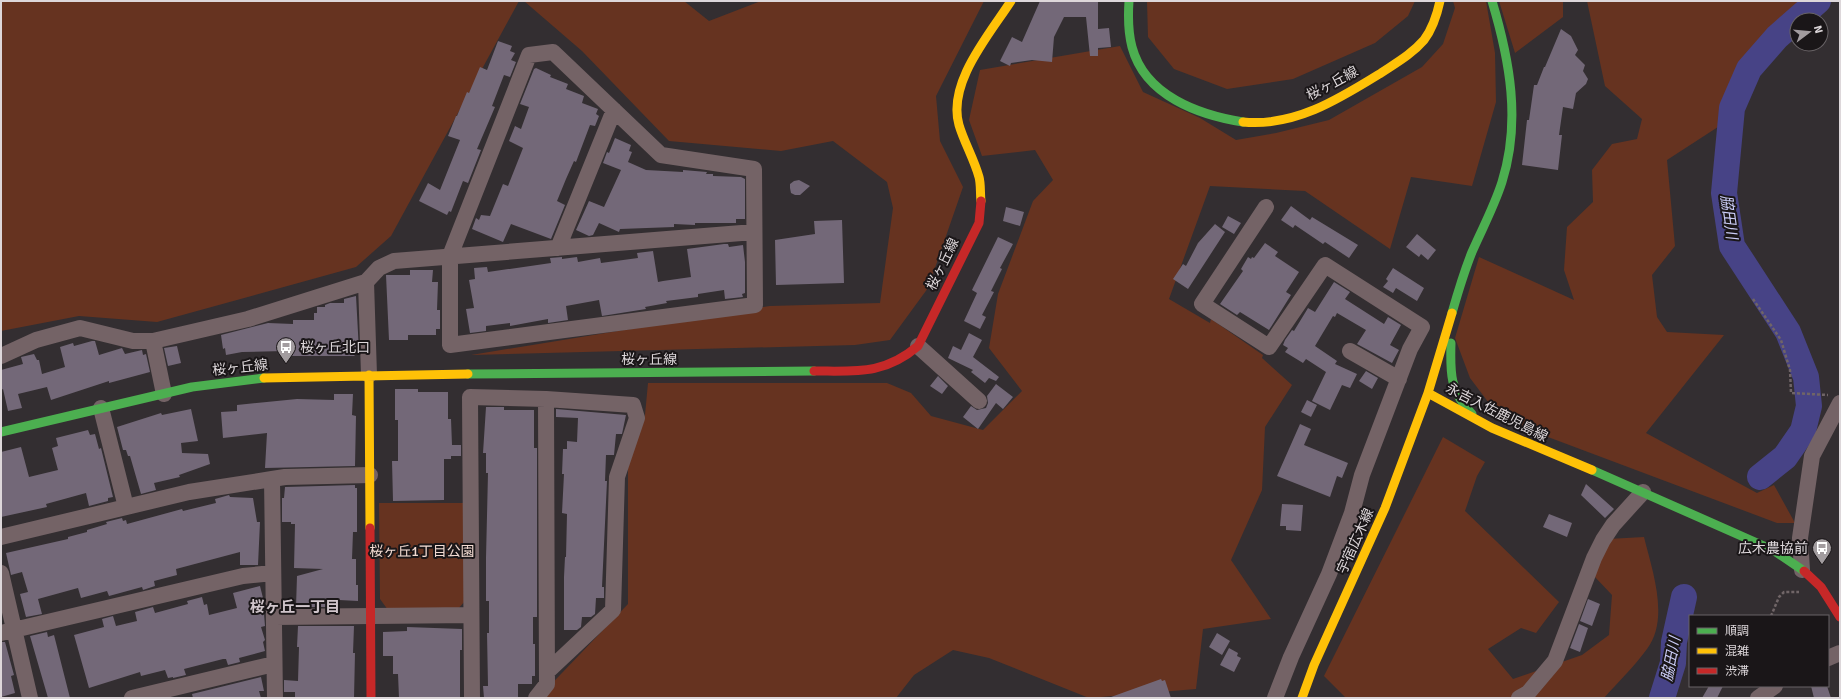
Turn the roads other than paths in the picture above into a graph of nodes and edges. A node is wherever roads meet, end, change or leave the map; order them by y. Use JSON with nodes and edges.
{"nodes":[{"id":1,"x":1011,"y":1,"type":"edge"},
{"id":2,"x":1129,"y":1,"type":"edge"},
{"id":3,"x":1440,"y":1,"type":"edge"},
{"id":4,"x":1492,"y":1,"type":"edge"},
{"id":5,"x":614,"y":110,"type":"junction"},
{"id":6,"x":1266,"y":207,"type":"dead end"},
{"id":7,"x":754,"y":232,"type":"junction"},
{"id":8,"x":558,"y":248,"type":"junction"},
{"id":9,"x":450,"y":256,"type":"junction"},
{"id":10,"x":366,"y":282,"type":"junction"},
{"id":11,"x":1453,"y":312,"type":"junction"},
{"id":12,"x":152,"y":341,"type":"junction"},
{"id":13,"x":918,"y":346,"type":"junction"},
{"id":14,"x":1350,"y":351,"type":"dead end"},
{"id":15,"x":1,"y":356,"type":"edge"},
{"id":16,"x":369,"y":375,"type":"junction"},
{"id":17,"x":1399,"y":379,"type":"junction"},
{"id":18,"x":1428,"y":393,"type":"junction"},
{"id":19,"x":164,"y":394,"type":"junction"},
{"id":20,"x":546,"y":398,"type":"junction"},
{"id":21,"x":979,"y":401,"type":"dead end"},
{"id":22,"x":1840,"y":403,"type":"edge"},
{"id":23,"x":101,"y":408,"type":"junction"},
{"id":24,"x":1477,"y":420,"type":"junction"},
{"id":25,"x":1,"y":432,"type":"edge"},
{"id":26,"x":370,"y":475,"type":"junction"},
{"id":27,"x":272,"y":479,"type":"junction"},
{"id":28,"x":1643,"y":492,"type":"junction"},
{"id":29,"x":126,"y":507,"type":"junction"},
{"id":30,"x":1,"y":537,"type":"edge"},
{"id":31,"x":1802,"y":570,"type":"junction"},
{"id":32,"x":1,"y":573,"type":"edge"},
{"id":33,"x":273,"y":573,"type":"junction"},
{"id":34,"x":471,"y":615,"type":"junction"},
{"id":35,"x":370,"y":616,"type":"junction"},
{"id":36,"x":274,"y":617,"type":"junction"},
{"id":37,"x":1840,"y":617,"type":"edge"},
{"id":38,"x":8,"y":632,"type":"edge"},
{"id":39,"x":1840,"y":653,"type":"edge"},
{"id":40,"x":1829,"y":658,"type":"edge"},
{"id":41,"x":274,"y":664,"type":"junction"},
{"id":42,"x":547,"y":672,"type":"junction"},
{"id":43,"x":1774,"y":687,"type":"edge"},
{"id":44,"x":30,"y":698,"type":"edge"},
{"id":45,"x":132,"y":698,"type":"edge"},
{"id":46,"x":274,"y":698,"type":"edge"},
{"id":47,"x":371,"y":698,"type":"edge"},
{"id":48,"x":472,"y":698,"type":"edge"},
{"id":49,"x":536,"y":698,"type":"edge"},
{"id":50,"x":1275,"y":698,"type":"edge"},
{"id":51,"x":1302,"y":698,"type":"edge"},
{"id":52,"x":1519,"y":698,"type":"edge"},
{"id":53,"x":1758,"y":698,"type":"edge"}],
"edges":[{"from":1,"to":13,"type":"street","name":"桜ヶ丘線"},
{"from":2,"to":3,"type":"street","name":"桜ヶ丘線"},
{"from":4,"to":11,"type":"street","name":"永吉入佐鹿児島線"},
{"from":5,"to":7,"type":"street"},
{"from":5,"to":8,"type":"street"},
{"from":5,"to":9,"type":"street"},
{"from":6,"to":17,"type":"street"},
{"from":7,"to":8,"type":"street"},
{"from":7,"to":9,"type":"street"},
{"from":8,"to":9,"type":"street"},
{"from":9,"to":10,"type":"street"},
{"from":10,"to":12,"type":"street"},
{"from":10,"to":16,"type":"street"},
{"from":11,"to":18,"type":"street","name":"永吉入佐鹿児島線"},
{"from":11,"to":24,"type":"street"},
{"from":12,"to":15,"type":"street"},
{"from":12,"to":19,"type":"street"},
{"from":13,"to":16,"type":"street","name":"桜ヶ丘線"},
{"from":13,"to":21,"type":"street"},
{"from":14,"to":17,"type":"street"},
{"from":16,"to":19,"type":"street","name":"桜ヶ丘線"},
{"from":16,"to":26,"type":"street"},
{"from":17,"to":50,"type":"street"},
{"from":18,"to":24,"type":"street","name":"永吉入佐鹿児島線"},
{"from":18,"to":51,"type":"street","name":"宇宿広木線"},
{"from":19,"to":23,"type":"street","name":"桜ヶ丘線"},
{"from":20,"to":34,"type":"street"},
{"from":20,"to":42,"type":"street"},
{"from":20,"to":42,"type":"street"},
{"from":22,"to":31,"type":"street"},
{"from":23,"to":25,"type":"street","name":"桜ヶ丘線"},
{"from":23,"to":29,"type":"street"},
{"from":24,"to":28,"type":"street","name":"永吉入佐鹿児島線"},
{"from":26,"to":27,"type":"street"},
{"from":26,"to":35,"type":"street"},
{"from":27,"to":29,"type":"street"},
{"from":27,"to":33,"type":"street"},
{"from":28,"to":31,"type":"street","name":"永吉入佐鹿児島線"},
{"from":28,"to":52,"type":"street"},
{"from":29,"to":30,"type":"street"},
{"from":31,"to":37,"type":"street","name":"永吉入佐鹿児島線"},
{"from":32,"to":38,"type":"street"},
{"from":33,"to":36,"type":"street"},
{"from":33,"to":38,"type":"street"},
{"from":34,"to":35,"type":"street"},
{"from":34,"to":48,"type":"street"},
{"from":35,"to":36,"type":"street"},
{"from":35,"to":47,"type":"street"},
{"from":36,"to":41,"type":"street"},
{"from":38,"to":44,"type":"street"},
{"from":39,"to":40,"type":"street"},
{"from":41,"to":45,"type":"street"},
{"from":41,"to":46,"type":"street"},
{"from":42,"to":49,"type":"street"},
{"from":43,"to":53,"type":"street"}]}
